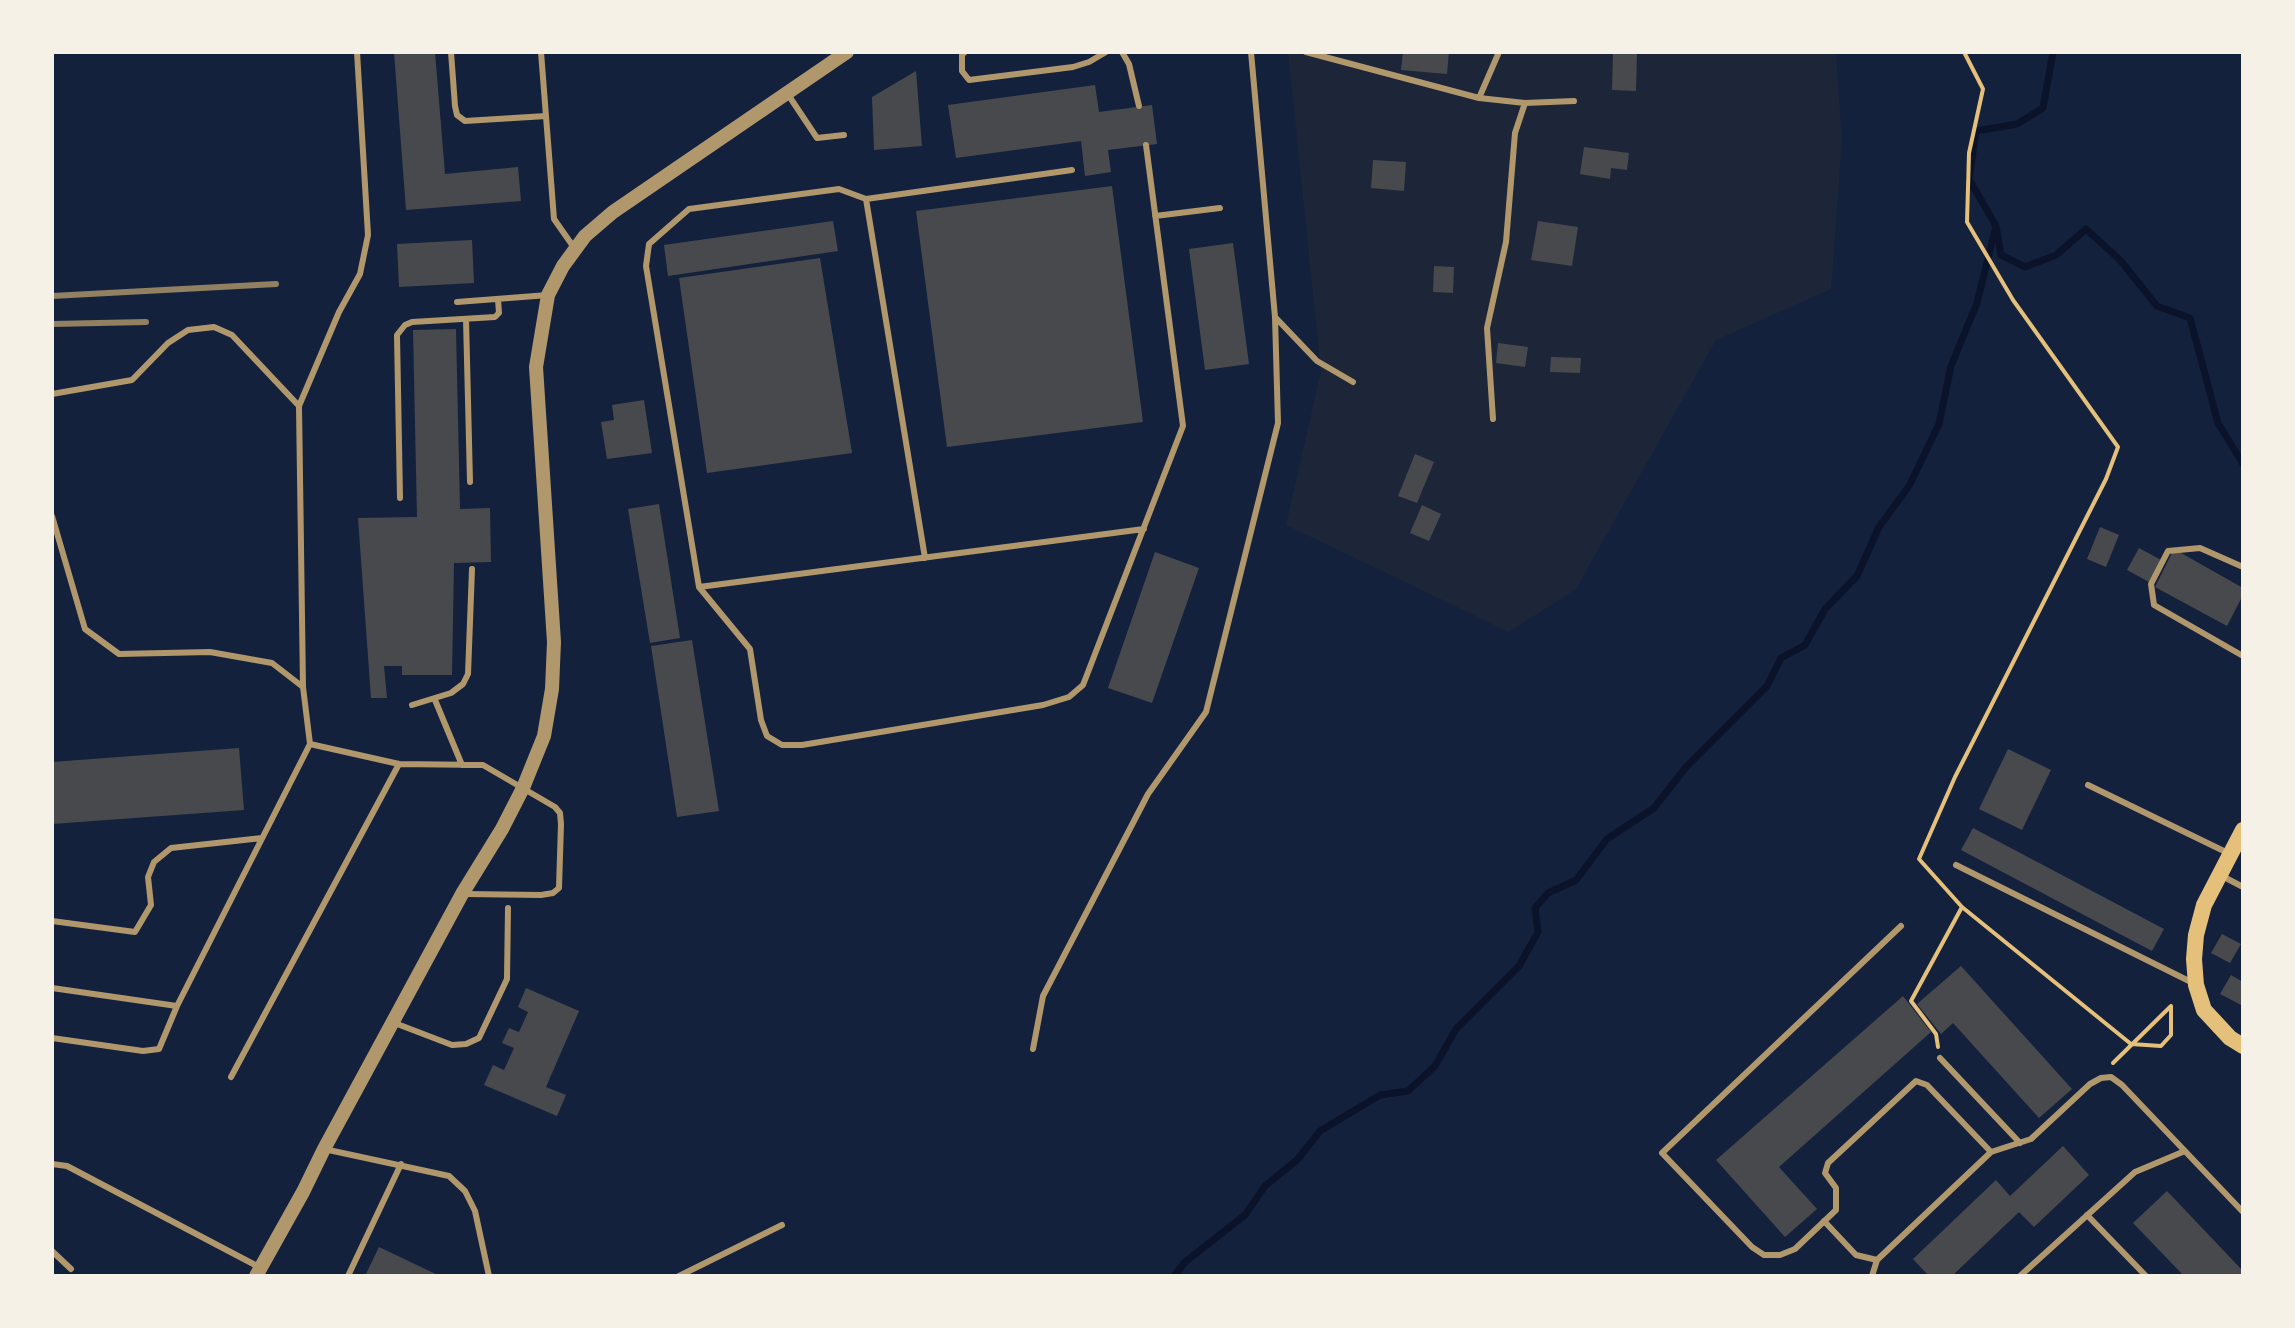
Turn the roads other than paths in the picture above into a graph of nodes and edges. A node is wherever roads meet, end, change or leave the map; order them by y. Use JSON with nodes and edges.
{"nodes":[{"id":1,"x":357,"y":52,"type":"edge"},
{"id":2,"x":451,"y":52,"type":"edge"},
{"id":3,"x":541,"y":52,"type":"edge"},
{"id":4,"x":847,"y":52,"type":"edge"},
{"id":5,"x":965,"y":52,"type":"edge"},
{"id":6,"x":1106,"y":52,"type":"edge"},
{"id":7,"x":1122,"y":52,"type":"edge"},
{"id":8,"x":1251,"y":52,"type":"edge"},
{"id":9,"x":1306,"y":52,"type":"edge"},
{"id":10,"x":1499,"y":52,"type":"edge"},
{"id":11,"x":787,"y":93,"type":"junction"},
{"id":12,"x":1479,"y":98,"type":"junction"},
{"id":13,"x":1574,"y":101,"type":"dead end"},
{"id":14,"x":1525,"y":103,"type":"junction"},
{"id":15,"x":1139,"y":106,"type":"dead end"},
{"id":16,"x":546,"y":116,"type":"junction"},
{"id":17,"x":844,"y":135,"type":"dead end"},
{"id":18,"x":1146,"y":145,"type":"dead end"},
{"id":19,"x":1072,"y":170,"type":"dead end"},
{"id":20,"x":866,"y":199,"type":"junction"},
{"id":21,"x":1220,"y":208,"type":"dead end"},
{"id":22,"x":1155,"y":216,"type":"junction"},
{"id":23,"x":575,"y":249,"type":"junction"},
{"id":24,"x":548,"y":295,"type":"junction"},
{"id":25,"x":498,"y":299,"type":"junction"},
{"id":26,"x":457,"y":302,"type":"dead end"},
{"id":27,"x":1275,"y":317,"type":"junction"},
{"id":28,"x":466,"y":319,"type":"junction"},
{"id":29,"x":1353,"y":382,"type":"dead end"},
{"id":30,"x":52,"y":394,"type":"edge"},
{"id":31,"x":299,"y":406,"type":"junction"},
{"id":32,"x":1493,"y":419,"type":"dead end"},
{"id":33,"x":470,"y":482,"type":"dead end"},
{"id":34,"x":400,"y":498,"type":"dead end"},
{"id":35,"x":52,"y":516,"type":"edge"},
{"id":36,"x":1144,"y":529,"type":"junction"},
{"id":37,"x":925,"y":558,"type":"junction"},
{"id":38,"x":2243,"y":567,"type":"edge"},
{"id":39,"x":472,"y":569,"type":"dead end"},
{"id":40,"x":699,"y":587,"type":"junction"},
{"id":41,"x":2243,"y":656,"type":"edge"},
{"id":42,"x":303,"y":687,"type":"junction"},
{"id":43,"x":435,"y":700,"type":"junction"},
{"id":44,"x":412,"y":705,"type":"dead end"},
{"id":45,"x":310,"y":744,"type":"junction"},
{"id":46,"x":399,"y":764,"type":"junction"},
{"id":47,"x":462,"y":765,"type":"junction"},
{"id":48,"x":2088,"y":785,"type":"dead end"},
{"id":49,"x":523,"y":788,"type":"junction"},
{"id":50,"x":2243,"y":830,"type":"edge"},
{"id":51,"x":262,"y":838,"type":"junction"},
{"id":52,"x":2230,"y":854,"type":"junction"},
{"id":53,"x":1956,"y":865,"type":"dead end"},
{"id":54,"x":2219,"y":874,"type":"junction"},
{"id":55,"x":2243,"y":887,"type":"edge"},
{"id":56,"x":462,"y":894,"type":"junction"},
{"id":57,"x":508,"y":908,"type":"dead end"},
{"id":58,"x":52,"y":921,"type":"edge"},
{"id":59,"x":1901,"y":926,"type":"dead end"},
{"id":60,"x":2196,"y":985,"type":"junction"},
{"id":61,"x":52,"y":988,"type":"edge"},
{"id":62,"x":177,"y":1006,"type":"junction"},
{"id":63,"x":392,"y":1022,"type":"junction"},
{"id":64,"x":52,"y":1038,"type":"edge"},
{"id":65,"x":2243,"y":1046,"type":"edge"},
{"id":66,"x":1033,"y":1049,"type":"dead end"},
{"id":67,"x":1940,"y":1058,"type":"road end"},
{"id":68,"x":231,"y":1077,"type":"dead end"},
{"id":69,"x":2020,"y":1143,"type":"junction"},
{"id":70,"x":324,"y":1149,"type":"junction"},
{"id":71,"x":2185,"y":1151,"type":"junction"},
{"id":72,"x":1991,"y":1152,"type":"junction"},
{"id":73,"x":52,"y":1164,"type":"edge"},
{"id":74,"x":401,"y":1164,"type":"junction"},
{"id":75,"x":2243,"y":1212,"type":"edge"},
{"id":76,"x":2087,"y":1215,"type":"junction"},
{"id":77,"x":1824,"y":1221,"type":"junction"},
{"id":78,"x":782,"y":1225,"type":"dead end"},
{"id":79,"x":52,"y":1251,"type":"edge"},
{"id":80,"x":1877,"y":1260,"type":"junction"},
{"id":81,"x":71,"y":1269,"type":"dead end"},
{"id":82,"x":258,"y":1272,"type":"edge"},
{"id":83,"x":348,"y":1276,"type":"edge"},
{"id":84,"x":489,"y":1276,"type":"edge"},
{"id":85,"x":679,"y":1276,"type":"edge"},
{"id":86,"x":1872,"y":1276,"type":"edge"},
{"id":87,"x":2020,"y":1276,"type":"edge"},
{"id":88,"x":2146,"y":1276,"type":"edge"}],
"edges":[{"from":1,"to":31,"type":"lane"},
{"from":2,"to":16,"type":"lane"},
{"from":3,"to":16,"type":"lane"},
{"from":4,"to":11,"type":"street"},
{"from":5,"to":6,"type":"lane"},
{"from":7,"to":15,"type":"lane"},
{"from":8,"to":27,"type":"lane"},
{"from":9,"to":12,"type":"lane"},
{"from":10,"to":12,"type":"lane"},
{"from":11,"to":17,"type":"lane"},
{"from":11,"to":23,"type":"street"},
{"from":12,"to":14,"type":"lane"},
{"from":13,"to":14,"type":"lane"},
{"from":14,"to":32,"type":"lane"},
{"from":16,"to":23,"type":"lane"},
{"from":18,"to":22,"type":"lane"},
{"from":19,"to":20,"type":"lane"},
{"from":20,"to":37,"type":"lane"},
{"from":20,"to":40,"type":"lane"},
{"from":21,"to":22,"type":"lane"},
{"from":22,"to":36,"type":"lane"},
{"from":23,"to":24,"type":"street"},
{"from":24,"to":25,"type":"lane"},
{"from":24,"to":49,"type":"street"},
{"from":25,"to":26,"type":"lane"},
{"from":25,"to":28,"type":"lane"},
{"from":27,"to":29,"type":"lane"},
{"from":27,"to":66,"type":"lane"},
{"from":28,"to":33,"type":"lane"},
{"from":28,"to":34,"type":"lane"},
{"from":30,"to":31,"type":"lane"},
{"from":31,"to":42,"type":"lane"},
{"from":35,"to":42,"type":"lane"},
{"from":36,"to":37,"type":"lane"},
{"from":36,"to":40,"type":"lane"},
{"from":37,"to":40,"type":"lane"},
{"from":38,"to":41,"type":"lane"},
{"from":39,"to":43,"type":"lane"},
{"from":42,"to":45,"type":"lane"},
{"from":43,"to":44,"type":"lane"},
{"from":43,"to":47,"type":"lane"},
{"from":45,"to":46,"type":"lane"},
{"from":45,"to":51,"type":"lane"},
{"from":46,"to":47,"type":"lane"},
{"from":46,"to":68,"type":"lane"},
{"from":47,"to":49,"type":"lane"},
{"from":48,"to":52,"type":"lane"},
{"from":49,"to":56,"type":"street"},
{"from":49,"to":56,"type":"lane"},
{"from":50,"to":52,"type":"main road"},
{"from":51,"to":58,"type":"lane"},
{"from":51,"to":62,"type":"lane"},
{"from":52,"to":54,"type":"main road"},
{"from":53,"to":60,"type":"lane"},
{"from":54,"to":55,"type":"lane"},
{"from":54,"to":60,"type":"main road"},
{"from":56,"to":63,"type":"street"},
{"from":57,"to":63,"type":"lane"},
{"from":59,"to":77,"type":"lane"},
{"from":60,"to":65,"type":"main road"},
{"from":61,"to":62,"type":"lane"},
{"from":62,"to":64,"type":"lane"},
{"from":63,"to":70,"type":"street"},
{"from":67,"to":69,"type":"lane"},
{"from":69,"to":71,"type":"lane"},
{"from":69,"to":72,"type":"lane"},
{"from":70,"to":74,"type":"lane"},
{"from":70,"to":82,"type":"street"},
{"from":71,"to":75,"type":"lane"},
{"from":71,"to":76,"type":"lane"},
{"from":72,"to":77,"type":"lane"},
{"from":72,"to":80,"type":"lane"},
{"from":73,"to":82,"type":"lane"},
{"from":74,"to":83,"type":"lane"},
{"from":74,"to":84,"type":"lane"},
{"from":76,"to":87,"type":"lane"},
{"from":76,"to":88,"type":"lane"},
{"from":77,"to":80,"type":"lane"},
{"from":78,"to":85,"type":"lane"},
{"from":79,"to":81,"type":"lane"},
{"from":80,"to":86,"type":"lane"}]}
